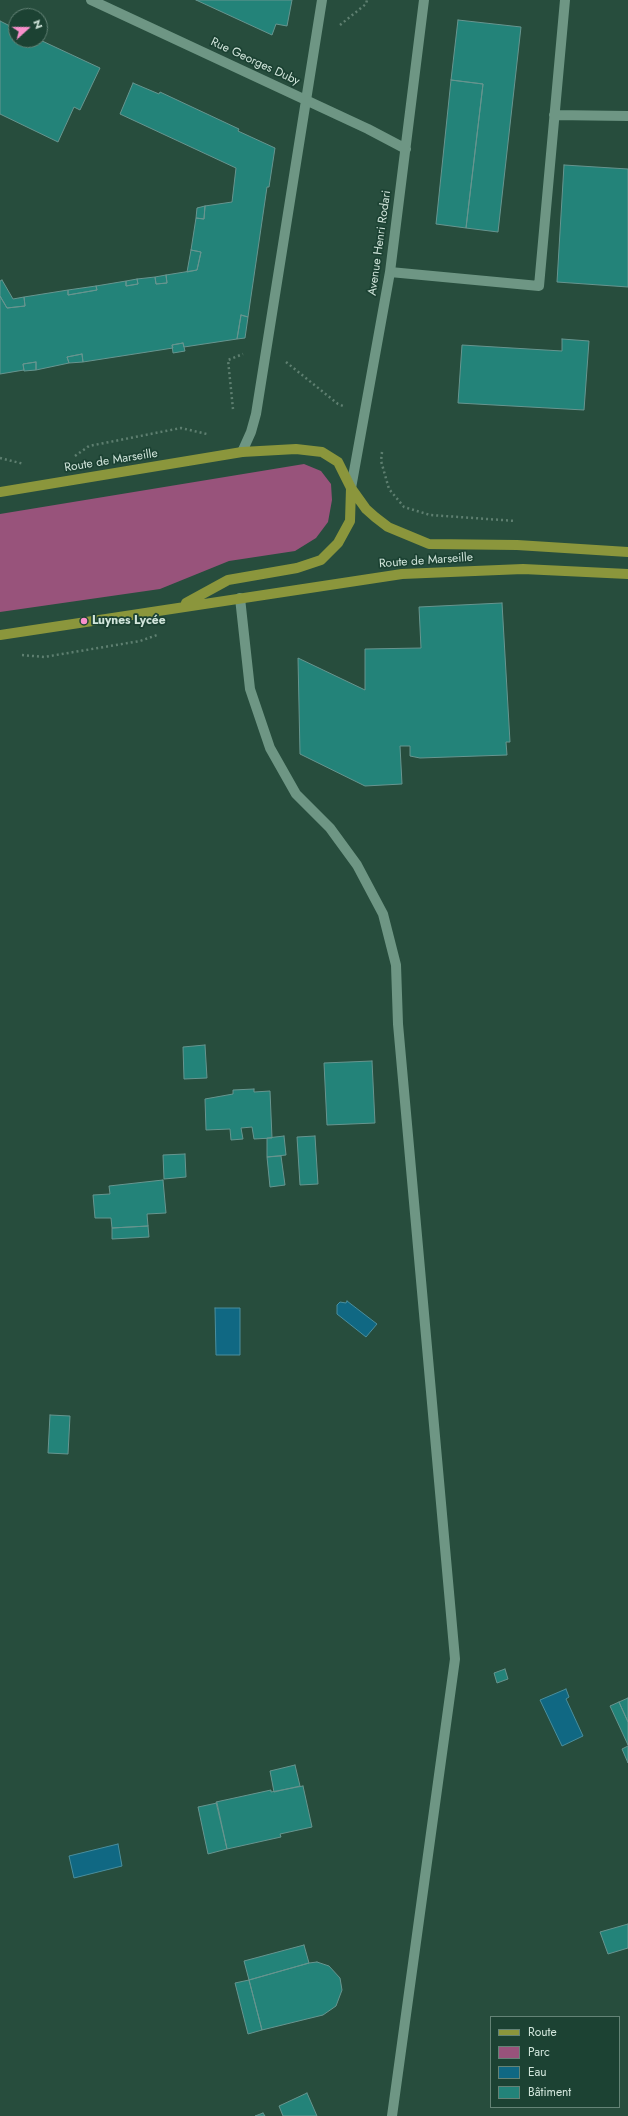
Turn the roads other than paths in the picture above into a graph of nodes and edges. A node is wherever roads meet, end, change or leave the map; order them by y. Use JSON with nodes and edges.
{"nodes":[{"id":1,"x":91,"y":0,"type":"edge"},
{"id":2,"x":322,"y":0,"type":"edge"},
{"id":3,"x":424,"y":0,"type":"edge"},
{"id":4,"x":565,"y":0,"type":"edge"},
{"id":5,"x":307,"y":100,"type":"junction"},
{"id":6,"x":554,"y":115,"type":"junction"},
{"id":7,"x":628,"y":116,"type":"edge"},
{"id":8,"x":406,"y":149,"type":"junction"},
{"id":9,"x":390,"y":272,"type":"junction"},
{"id":10,"x":242,"y":452,"type":"junction"},
{"id":11,"x":351,"y":488,"type":"junction"},
{"id":12,"x":0,"y":492,"type":"edge"},
{"id":13,"x":628,"y":552,"type":"edge"},
{"id":14,"x":628,"y":574,"type":"edge"},
{"id":15,"x":240,"y":598,"type":"junction"},
{"id":16,"x":180,"y":607,"type":"junction"},
{"id":17,"x":0,"y":634,"type":"edge"},
{"id":18,"x":392,"y":2116,"type":"edge"}],
"edges":[{"from":1,"to":5,"type":"street","name":"Rue Georges Duby"},
{"from":2,"to":5,"type":"street"},
{"from":3,"to":8,"type":"street","name":"Avenue Henri Rodari"},
{"from":4,"to":6,"type":"street"},
{"from":5,"to":8,"type":"street","name":"Rue Georges Duby"},
{"from":5,"to":10,"type":"street"},
{"from":6,"to":7,"type":"street"},
{"from":6,"to":9,"type":"street"},
{"from":8,"to":9,"type":"street","name":"Avenue Henri Rodari"},
{"from":9,"to":11,"type":"street","name":"Avenue Henri Rodari"},
{"from":10,"to":11,"type":"main road","name":"Route de Marseille"},
{"from":10,"to":12,"type":"main road","name":"Route de Marseille"},
{"from":11,"to":13,"type":"main road","name":"Route de Marseille"},
{"from":11,"to":16,"type":"main road","name":"Route de Marseille"},
{"from":14,"to":15,"type":"main road","name":"Route de Marseille"},
{"from":15,"to":16,"type":"main road","name":"Route de Marseille"},
{"from":15,"to":18,"type":"street"},
{"from":16,"to":17,"type":"main road","name":"Route de Marseille"}]}
